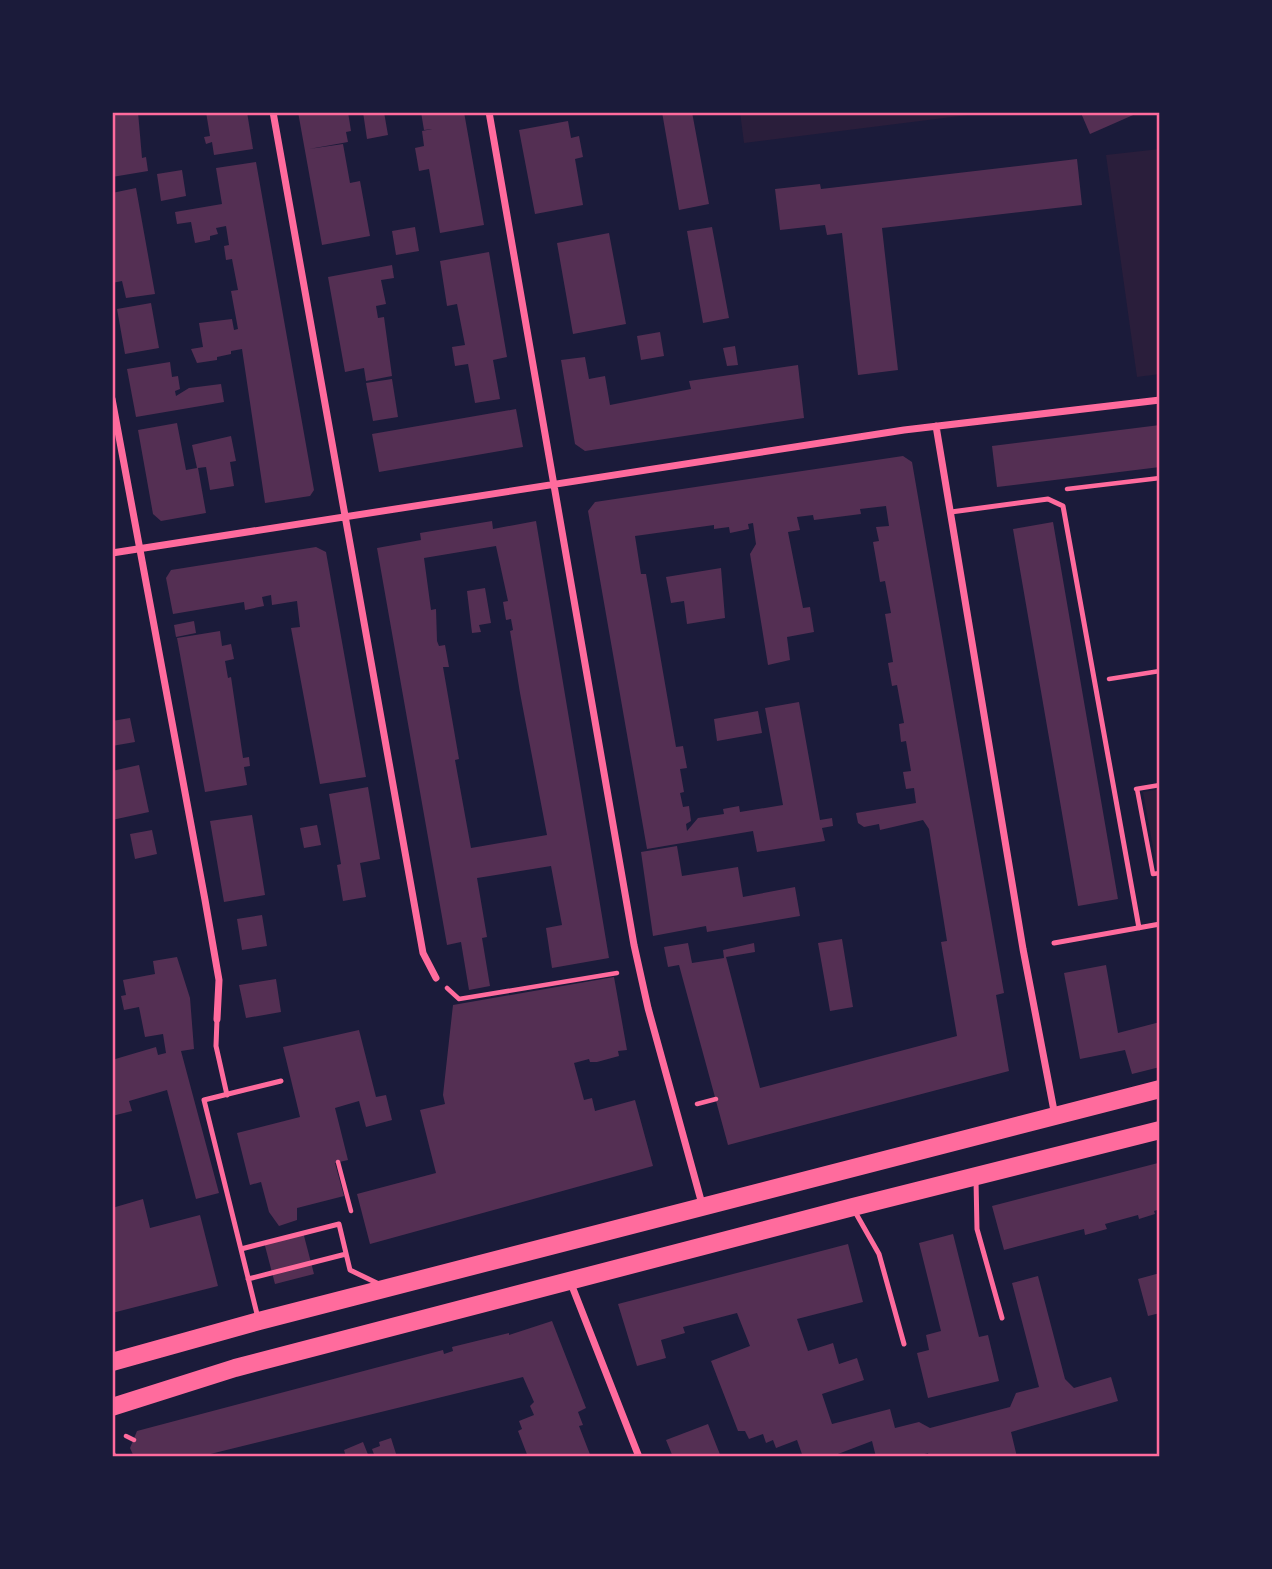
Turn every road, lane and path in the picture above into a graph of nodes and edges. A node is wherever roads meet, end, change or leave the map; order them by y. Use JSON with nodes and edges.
{"nodes":[{"id":1,"x":273,"y":112,"type":"edge"},
{"id":2,"x":489,"y":112,"type":"edge"},
{"id":3,"x":112,"y":399,"type":"edge"},
{"id":4,"x":1160,"y":400,"type":"edge"},
{"id":5,"x":936,"y":426,"type":"junction"},
{"id":6,"x":553,"y":485,"type":"junction"},
{"id":7,"x":951,"y":512,"type":"junction"},
{"id":8,"x":344,"y":516,"type":"junction"},
{"id":9,"x":141,"y":548,"type":"junction"},
{"id":10,"x":112,"y":553,"type":"edge"},
{"id":11,"x":1160,"y":671,"type":"edge"},
{"id":12,"x":1094,"y":681,"type":"junction"},
{"id":13,"x":1160,"y":785,"type":"edge"},
{"id":14,"x":1137,"y":789,"type":"junction"},
{"id":15,"x":1114,"y":793,"type":"junction"},
{"id":16,"x":1160,"y":873,"type":"edge"},
{"id":17,"x":1160,"y":924,"type":"edge"},
{"id":18,"x":1139,"y":928,"type":"junction"},
{"id":19,"x":1055,"y":943,"type":"dead end"},
{"id":20,"x":617,"y":973,"type":"dead end"},
{"id":21,"x":436,"y":978,"type":"joint"},
{"id":22,"x":217,"y":1019,"type":"joint"},
{"id":23,"x":281,"y":1081,"type":"dead end"},
{"id":24,"x":1160,"y":1089,"type":"edge"},
{"id":25,"x":227,"y":1095,"type":"junction"},
{"id":26,"x":716,"y":1099,"type":"dead end"},
{"id":27,"x":697,"y":1104,"type":"dead end"},
{"id":28,"x":1055,"y":1117,"type":"junction"},
{"id":29,"x":1160,"y":1130,"type":"edge"},
{"id":30,"x":976,"y":1177,"type":"junction"},
{"id":31,"x":853,"y":1207,"type":"junction"},
{"id":32,"x":704,"y":1208,"type":"junction"},
{"id":33,"x":241,"y":1249,"type":"junction"},
{"id":34,"x":346,"y":1254,"type":"junction"},
{"id":35,"x":248,"y":1279,"type":"junction"},
{"id":36,"x":569,"y":1280,"type":"junction"},
{"id":37,"x":389,"y":1289,"type":"junction"},
{"id":38,"x":1002,"y":1318,"type":"dead end"},
{"id":39,"x":259,"y":1321,"type":"junction"},
{"id":40,"x":904,"y":1344,"type":"dead end"},
{"id":41,"x":112,"y":1362,"type":"edge"},
{"id":42,"x":112,"y":1408,"type":"edge"},
{"id":43,"x":125,"y":1436,"type":"dead end"},
{"id":44,"x":134,"y":1440,"type":"dead end"},
{"id":45,"x":639,"y":1457,"type":"edge"}],
"edges":[{"from":1,"to":8,"type":"street"},
{"from":2,"to":6,"type":"street"},
{"from":3,"to":9,"type":"street"},
{"from":4,"to":5,"type":"street"},
{"from":5,"to":6,"type":"street"},
{"from":5,"to":7,"type":"street"},
{"from":6,"to":8,"type":"street"},
{"from":6,"to":32,"type":"street"},
{"from":7,"to":12,"type":"lane"},
{"from":7,"to":28,"type":"street"},
{"from":8,"to":9,"type":"street"},
{"from":8,"to":21,"type":"street"},
{"from":9,"to":10,"type":"street"},
{"from":9,"to":22,"type":"street"},
{"from":11,"to":12,"type":"path"},
{"from":12,"to":15,"type":"lane"},
{"from":13,"to":14,"type":"path"},
{"from":14,"to":15,"type":"path"},
{"from":14,"to":16,"type":"path"},
{"from":15,"to":18,"type":"lane"},
{"from":17,"to":18,"type":"lane"},
{"from":18,"to":19,"type":"lane"},
{"from":20,"to":21,"type":"path"},
{"from":22,"to":25,"type":"lane"},
{"from":23,"to":25,"type":"lane"},
{"from":24,"to":28,"type":"main road"},
{"from":25,"to":33,"type":"lane"},
{"from":26,"to":27,"type":"path"},
{"from":28,"to":32,"type":"main road"},
{"from":29,"to":30,"type":"main road"},
{"from":30,"to":31,"type":"main road"},
{"from":30,"to":38,"type":"lane"},
{"from":31,"to":36,"type":"main road"},
{"from":31,"to":40,"type":"lane"},
{"from":32,"to":37,"type":"main road"},
{"from":33,"to":34,"type":"lane"},
{"from":33,"to":35,"type":"lane"},
{"from":34,"to":35,"type":"lane"},
{"from":34,"to":37,"type":"lane"},
{"from":35,"to":39,"type":"lane"},
{"from":36,"to":42,"type":"main road"},
{"from":36,"to":45,"type":"street"},
{"from":37,"to":39,"type":"main road"},
{"from":39,"to":41,"type":"main road"},
{"from":43,"to":44,"type":"path"}]}
